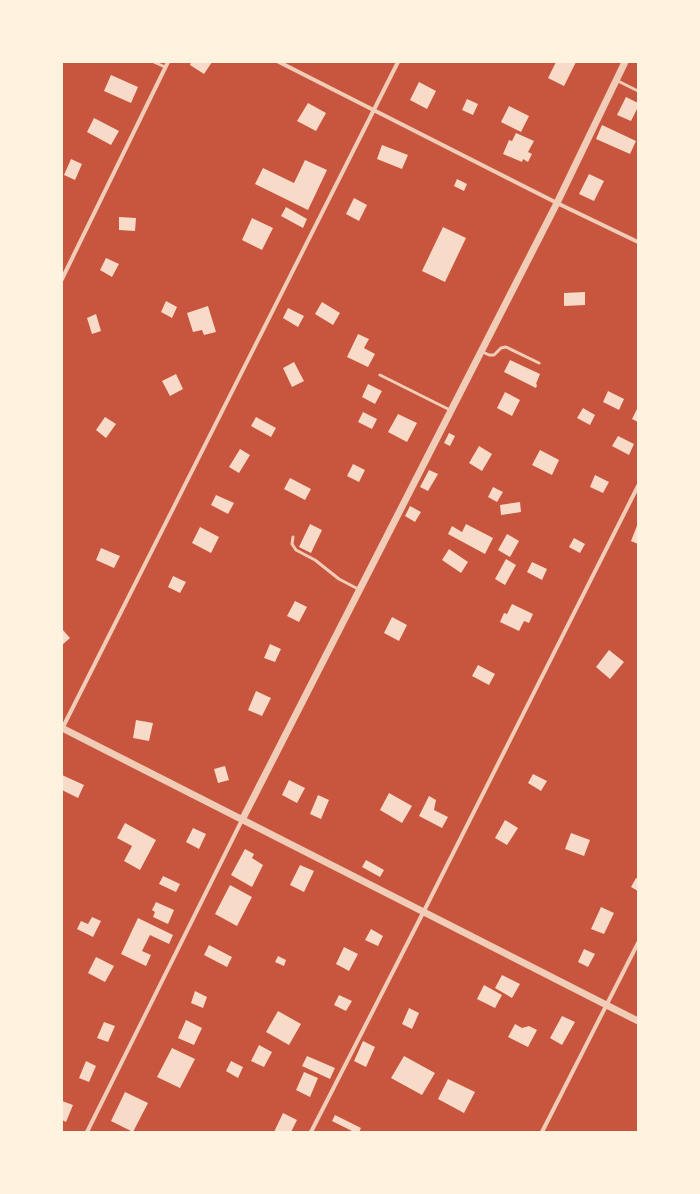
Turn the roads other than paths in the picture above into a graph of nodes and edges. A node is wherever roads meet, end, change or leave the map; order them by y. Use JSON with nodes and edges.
{"nodes":[{"id":1,"x":154,"y":62,"type":"edge"},
{"id":2,"x":168,"y":62,"type":"edge"},
{"id":3,"x":278,"y":62,"type":"edge"},
{"id":4,"x":398,"y":62,"type":"edge"},
{"id":5,"x":625,"y":62,"type":"edge"},
{"id":6,"x":165,"y":68,"type":"junction"},
{"id":7,"x":616,"y":80,"type":"junction"},
{"id":8,"x":638,"y":91,"type":"edge"},
{"id":9,"x":374,"y":110,"type":"junction"},
{"id":10,"x":557,"y":203,"type":"junction"},
{"id":11,"x":638,"y":242,"type":"edge"},
{"id":12,"x":62,"y":278,"type":"edge"},
{"id":13,"x":481,"y":351,"type":"junction"},
{"id":14,"x":538,"y":363,"type":"dead end"},
{"id":15,"x":380,"y":375,"type":"dead end"},
{"id":16,"x":451,"y":411,"type":"junction"},
{"id":17,"x":638,"y":486,"type":"edge"},
{"id":18,"x":293,"y":537,"type":"dead end"},
{"id":19,"x":360,"y":590,"type":"junction"},
{"id":20,"x":62,"y":728,"type":"edge"},
{"id":21,"x":242,"y":820,"type":"junction"},
{"id":22,"x":423,"y":913,"type":"junction"},
{"id":23,"x":638,"y":943,"type":"edge"},
{"id":24,"x":607,"y":1006,"type":"junction"},
{"id":25,"x":638,"y":1021,"type":"edge"},
{"id":26,"x":87,"y":1132,"type":"edge"},
{"id":27,"x":311,"y":1132,"type":"edge"},
{"id":28,"x":542,"y":1132,"type":"edge"}],
"edges":[{"from":1,"to":6,"type":"lane"},
{"from":2,"to":6,"type":"street"},
{"from":3,"to":9,"type":"street"},
{"from":4,"to":9,"type":"street"},
{"from":5,"to":7,"type":"street"},
{"from":6,"to":12,"type":"street"},
{"from":7,"to":8,"type":"lane"},
{"from":7,"to":10,"type":"street"},
{"from":9,"to":10,"type":"street"},
{"from":9,"to":20,"type":"street"},
{"from":10,"to":11,"type":"street"},
{"from":10,"to":13,"type":"street"},
{"from":13,"to":14,"type":"lane"},
{"from":13,"to":16,"type":"street"},
{"from":15,"to":16,"type":"lane"},
{"from":16,"to":19,"type":"street"},
{"from":17,"to":22,"type":"street"},
{"from":18,"to":19,"type":"lane"},
{"from":19,"to":21,"type":"street"},
{"from":20,"to":21,"type":"street"},
{"from":21,"to":22,"type":"street"},
{"from":21,"to":26,"type":"street"},
{"from":22,"to":24,"type":"street"},
{"from":22,"to":27,"type":"street"},
{"from":23,"to":24,"type":"street"},
{"from":24,"to":25,"type":"street"},
{"from":24,"to":28,"type":"street"}]}
